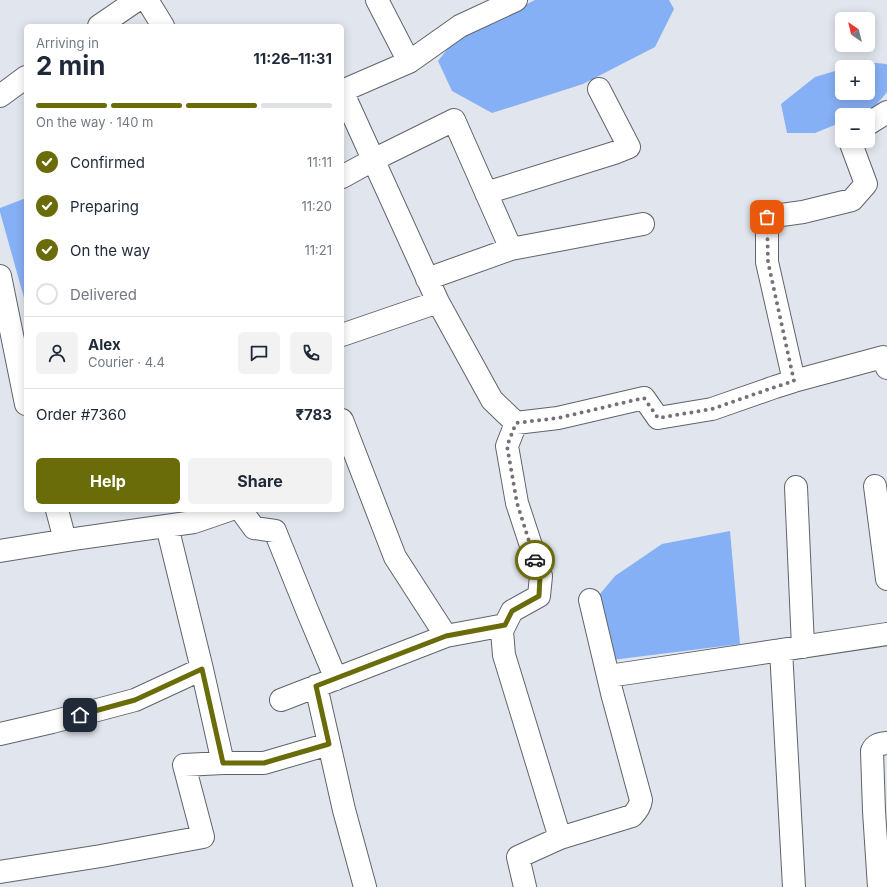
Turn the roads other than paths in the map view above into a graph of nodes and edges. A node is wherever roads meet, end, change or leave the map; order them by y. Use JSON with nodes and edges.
{"nodes":[{"id":1,"x":137,"y":0,"type":"edge"},
{"id":2,"x":147,"y":0,"type":"edge"},
{"id":3,"x":377,"y":0,"type":"edge"},
{"id":4,"x":513,"y":1,"type":"edge"},
{"id":5,"x":102,"y":24,"type":"edge"},
{"id":6,"x":162,"y":24,"type":"edge"},
{"id":7,"x":409,"y":62,"type":"junction"},
{"id":8,"x":24,"y":78,"type":"edge"},
{"id":9,"x":599,"y":89,"type":"dead end"},
{"id":10,"x":344,"y":90,"type":"edge"},
{"id":11,"x":344,"y":95,"type":"edge"},
{"id":12,"x":0,"y":96,"type":"edge"},
{"id":13,"x":887,"y":112,"type":"edge"},
{"id":14,"x":875,"y":120,"type":"edge"},
{"id":15,"x":853,"y":148,"type":"edge"},
{"id":16,"x":373,"y":160,"type":"junction"},
{"id":17,"x":344,"y":176,"type":"edge"},
{"id":18,"x":486,"y":193,"type":"junction"},
{"id":19,"x":643,"y":224,"type":"dead end"},
{"id":20,"x":511,"y":249,"type":"junction"},
{"id":21,"x":0,"y":276,"type":"edge"},
{"id":22,"x":427,"y":279,"type":"junction"},
{"id":23,"x":438,"y":302,"type":"junction"},
{"id":24,"x":4,"y":320,"type":"edge"},
{"id":25,"x":344,"y":334,"type":"edge"},
{"id":26,"x":887,"y":368,"type":"edge"},
{"id":27,"x":794,"y":381,"type":"junction"},
{"id":28,"x":24,"y":396,"type":"edge"},
{"id":29,"x":516,"y":423,"type":"junction"},
{"id":30,"x":344,"y":425,"type":"edge"},
{"id":31,"x":875,"y":486,"type":"dead end"},
{"id":32,"x":796,"y":487,"type":"dead end"},
{"id":33,"x":58,"y":512,"type":"edge"},
{"id":34,"x":223,"y":512,"type":"edge"},
{"id":35,"x":242,"y":512,"type":"edge"},
{"id":36,"x":167,"y":526,"type":"junction"},
{"id":37,"x":65,"y":540,"type":"junction"},
{"id":38,"x":0,"y":551,"type":"edge"},
{"id":39,"x":887,"y":578,"type":"edge"},
{"id":40,"x":590,"y":600,"type":"dead end"},
{"id":41,"x":505,"y":625,"type":"junction"},
{"id":42,"x":887,"y":634,"type":"edge"},
{"id":43,"x":446,"y":636,"type":"junction"},
{"id":44,"x":803,"y":647,"type":"junction"},
{"id":45,"x":781,"y":650,"type":"junction"},
{"id":46,"x":202,"y":669,"type":"junction"},
{"id":47,"x":609,"y":676,"type":"junction"},
{"id":48,"x":336,"y":678,"type":"junction"},
{"id":49,"x":316,"y":686,"type":"junction"},
{"id":50,"x":281,"y":700,"type":"dead end"},
{"id":51,"x":0,"y":734,"type":"edge"},
{"id":52,"x":887,"y":743,"type":"edge"},
{"id":53,"x":329,"y":744,"type":"junction"},
{"id":54,"x":223,"y":763,"type":"junction"},
{"id":55,"x":560,"y":838,"type":"junction"},
{"id":56,"x":0,"y":872,"type":"edge"},
{"id":57,"x":365,"y":887,"type":"edge"},
{"id":58,"x":524,"y":887,"type":"edge"},
{"id":59,"x":794,"y":887,"type":"edge"},
{"id":60,"x":879,"y":887,"type":"edge"}],
"edges":[{"from":1,"to":5,"type":"street"},
{"from":2,"to":6,"type":"street"},
{"from":3,"to":7,"type":"street"},
{"from":4,"to":7,"type":"street"},
{"from":7,"to":10,"type":"street"},
{"from":8,"to":12,"type":"street"},
{"from":9,"to":18,"type":"street"},
{"from":11,"to":16,"type":"street"},
{"from":13,"to":14,"type":"street"},
{"from":15,"to":27,"type":"street"},
{"from":16,"to":17,"type":"street"},
{"from":16,"to":18,"type":"street"},
{"from":16,"to":22,"type":"street"},
{"from":18,"to":20,"type":"street"},
{"from":19,"to":20,"type":"street"},
{"from":20,"to":22,"type":"street"},
{"from":21,"to":24,"type":"street"},
{"from":22,"to":23,"type":"street"},
{"from":23,"to":25,"type":"street"},
{"from":23,"to":29,"type":"street"},
{"from":24,"to":28,"type":"street"},
{"from":26,"to":27,"type":"street"},
{"from":27,"to":29,"type":"street"},
{"from":29,"to":41,"type":"street"},
{"from":30,"to":43,"type":"street"},
{"from":31,"to":39,"type":"street"},
{"from":32,"to":44,"type":"street"},
{"from":33,"to":37,"type":"street"},
{"from":34,"to":36,"type":"street"},
{"from":35,"to":48,"type":"street"},
{"from":36,"to":37,"type":"street"},
{"from":36,"to":46,"type":"street"},
{"from":37,"to":38,"type":"street"},
{"from":40,"to":47,"type":"street"},
{"from":41,"to":43,"type":"street"},
{"from":41,"to":55,"type":"street"},
{"from":42,"to":44,"type":"street"},
{"from":43,"to":48,"type":"street"},
{"from":44,"to":45,"type":"street"},
{"from":45,"to":47,"type":"street"},
{"from":45,"to":59,"type":"street"},
{"from":46,"to":51,"type":"street"},
{"from":46,"to":54,"type":"street"},
{"from":47,"to":55,"type":"street"},
{"from":48,"to":49,"type":"street"},
{"from":49,"to":50,"type":"street"},
{"from":49,"to":53,"type":"street"},
{"from":52,"to":60,"type":"street"},
{"from":53,"to":54,"type":"street"},
{"from":53,"to":57,"type":"street"},
{"from":54,"to":56,"type":"street"},
{"from":55,"to":58,"type":"street"}]}
